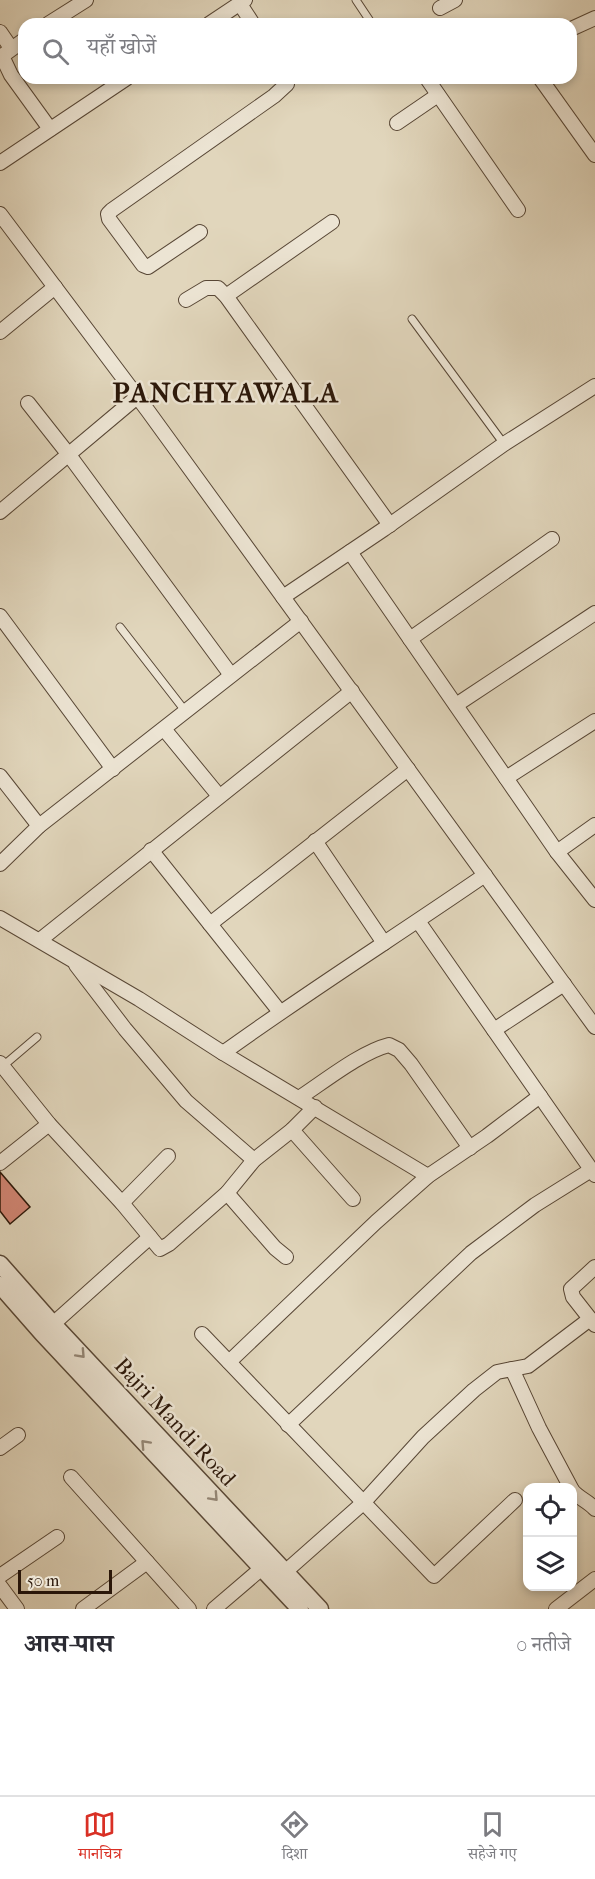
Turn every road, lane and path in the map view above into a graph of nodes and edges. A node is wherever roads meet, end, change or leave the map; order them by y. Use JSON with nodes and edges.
{"nodes":[{"id":1,"x":86,"y":0,"type":"edge"},
{"id":2,"x":356,"y":0,"type":"edge"},
{"id":3,"x":456,"y":0,"type":"edge"},
{"id":4,"x":243,"y":2,"type":"edge"},
{"id":5,"x":440,"y":8,"type":"dead end"},
{"id":6,"x":58,"y":18,"type":"edge"},
{"id":7,"x":218,"y":18,"type":"edge"},
{"id":8,"x":250,"y":18,"type":"edge"},
{"id":9,"x":368,"y":18,"type":"edge"},
{"id":10,"x":595,"y":18,"type":"edge"},
{"id":11,"x":577,"y":26,"type":"edge"},
{"id":12,"x":0,"y":32,"type":"edge"},
{"id":13,"x":18,"y":44,"type":"edge"},
{"id":14,"x":11,"y":48,"type":"junction"},
{"id":15,"x":119,"y":84,"type":"edge"},
{"id":16,"x":287,"y":84,"type":"edge"},
{"id":17,"x":431,"y":84,"type":"edge"},
{"id":18,"x":544,"y":84,"type":"edge"},
{"id":19,"x":438,"y":94,"type":"junction"},
{"id":20,"x":398,"y":123,"type":"dead end"},
{"id":21,"x":50,"y":129,"type":"junction"},
{"id":22,"x":595,"y":155,"type":"edge"},
{"id":23,"x":0,"y":163,"type":"edge"},
{"id":24,"x":518,"y":210,"type":"dead end"},
{"id":25,"x":2,"y":220,"type":"edge"},
{"id":26,"x":332,"y":222,"type":"dead end"},
{"id":27,"x":200,"y":232,"type":"dead end"},
{"id":28,"x":55,"y":287,"type":"junction"},
{"id":29,"x":226,"y":296,"type":"junction"},
{"id":30,"x":186,"y":300,"type":"dead end"},
{"id":31,"x":412,"y":319,"type":"dead end"},
{"id":32,"x":0,"y":332,"type":"edge"},
{"id":33,"x":595,"y":386,"type":"edge"},
{"id":34,"x":137,"y":397,"type":"junction"},
{"id":35,"x":28,"y":403,"type":"dead end"},
{"id":36,"x":504,"y":444,"type":"junction"},
{"id":37,"x":69,"y":455,"type":"junction"},
{"id":38,"x":0,"y":510,"type":"edge"},
{"id":39,"x":390,"y":525,"type":"junction"},
{"id":40,"x":552,"y":539,"type":"dead end"},
{"id":41,"x":350,"y":552,"type":"junction"},
{"id":42,"x":283,"y":597,"type":"junction"},
{"id":43,"x":595,"y":613,"type":"edge"},
{"id":44,"x":0,"y":616,"type":"edge"},
{"id":45,"x":301,"y":621,"type":"junction"},
{"id":46,"x":120,"y":627,"type":"dead end"},
{"id":47,"x":410,"y":639,"type":"junction"},
{"id":48,"x":231,"y":675,"type":"junction"},
{"id":49,"x":352,"y":691,"type":"junction"},
{"id":50,"x":456,"y":705,"type":"junction"},
{"id":51,"x":186,"y":712,"type":"junction"},
{"id":52,"x":595,"y":720,"type":"edge"},
{"id":53,"x":164,"y":729,"type":"junction"},
{"id":54,"x":408,"y":768,"type":"junction"},
{"id":55,"x":113,"y":769,"type":"junction"},
{"id":56,"x":0,"y":776,"type":"edge"},
{"id":57,"x":506,"y":778,"type":"junction"},
{"id":58,"x":219,"y":796,"type":"junction"},
{"id":59,"x":595,"y":825,"type":"edge"},
{"id":60,"x":39,"y":826,"type":"junction"},
{"id":61,"x":315,"y":841,"type":"junction"},
{"id":62,"x":151,"y":850,"type":"junction"},
{"id":63,"x":557,"y":852,"type":"junction"},
{"id":64,"x":0,"y":864,"type":"edge"},
{"id":65,"x":485,"y":875,"type":"junction"},
{"id":66,"x":595,"y":900,"type":"edge"},
{"id":67,"x":0,"y":918,"type":"edge"},
{"id":68,"x":418,"y":921,"type":"junction"},
{"id":69,"x":210,"y":924,"type":"junction"},
{"id":70,"x":40,"y":940,"type":"junction"},
{"id":71,"x":384,"y":943,"type":"junction"},
{"id":72,"x":71,"y":958,"type":"junction"},
{"id":73,"x":564,"y":984,"type":"junction"},
{"id":74,"x":280,"y":1012,"type":"junction"},
{"id":75,"x":595,"y":1027,"type":"edge"},
{"id":76,"x":494,"y":1030,"type":"junction"},
{"id":77,"x":37,"y":1037,"type":"dead end"},
{"id":78,"x":223,"y":1053,"type":"junction"},
{"id":79,"x":1,"y":1064,"type":"edge"},
{"id":80,"x":540,"y":1096,"type":"junction"},
{"id":81,"x":300,"y":1098,"type":"junction"},
{"id":82,"x":315,"y":1107,"type":"junction"},
{"id":83,"x":49,"y":1125,"type":"junction"},
{"id":84,"x":292,"y":1130,"type":"junction"},
{"id":85,"x":470,"y":1148,"type":"junction"},
{"id":86,"x":168,"y":1156,"type":"dead end"},
{"id":87,"x":254,"y":1160,"type":"junction"},
{"id":88,"x":0,"y":1163,"type":"edge"},
{"id":89,"x":593,"y":1172,"type":"edge"},
{"id":90,"x":428,"y":1176,"type":"junction"},
{"id":91,"x":227,"y":1193,"type":"junction"},
{"id":92,"x":353,"y":1198,"type":"dead end"},
{"id":93,"x":122,"y":1203,"type":"junction"},
{"id":94,"x":150,"y":1238,"type":"junction"},
{"id":95,"x":286,"y":1257,"type":"dead end"},
{"id":96,"x":0,"y":1264,"type":"edge"},
{"id":97,"x":595,"y":1267,"type":"edge"},
{"id":98,"x":0,"y":1285,"type":"edge"},
{"id":99,"x":593,"y":1322,"type":"edge"},
{"id":100,"x":52,"y":1324,"type":"junction"},
{"id":101,"x":202,"y":1334,"type":"dead end"},
{"id":102,"x":228,"y":1362,"type":"junction"},
{"id":103,"x":512,"y":1369,"type":"junction"},
{"id":104,"x":288,"y":1425,"type":"junction"},
{"id":105,"x":18,"y":1435,"type":"dead end"},
{"id":106,"x":0,"y":1448,"type":"edge"},
{"id":107,"x":71,"y":1477,"type":"dead end"},
{"id":108,"x":569,"y":1483,"type":"edge"},
{"id":109,"x":577,"y":1496,"type":"edge"},
{"id":110,"x":515,"y":1500,"type":"dead end"},
{"id":111,"x":363,"y":1503,"type":"junction"},
{"id":112,"x":595,"y":1509,"type":"edge"},
{"id":113,"x":57,"y":1536,"type":"dead end"},
{"id":114,"x":147,"y":1562,"type":"junction"},
{"id":115,"x":261,"y":1568,"type":"junction"},
{"id":116,"x":285,"y":1572,"type":"junction"},
{"id":117,"x":0,"y":1576,"type":"edge"},
{"id":118,"x":595,"y":1579,"type":"edge"},
{"id":119,"x":0,"y":1586,"type":"edge"},
{"id":120,"x":17,"y":1609,"type":"edge"},
{"id":121,"x":83,"y":1609,"type":"edge"},
{"id":122,"x":189,"y":1609,"type":"edge"},
{"id":123,"x":214,"y":1609,"type":"edge"},
{"id":124,"x":300,"y":1609,"type":"edge"},
{"id":125,"x":320,"y":1609,"type":"edge"},
{"id":126,"x":556,"y":1609,"type":"edge"}],
"edges":[{"from":1,"to":6,"type":"street"},
{"from":2,"to":9,"type":"lane"},
{"from":3,"to":5,"type":"street"},
{"from":4,"to":7,"type":"street"},
{"from":4,"to":8,"type":"street"},
{"from":10,"to":11,"type":"street"},
{"from":12,"to":14,"type":"street"},
{"from":13,"to":14,"type":"street"},
{"from":14,"to":21,"type":"street"},
{"from":15,"to":21,"type":"street"},
{"from":16,"to":27,"type":"street"},
{"from":17,"to":19,"type":"street"},
{"from":18,"to":22,"type":"street"},
{"from":19,"to":20,"type":"street"},
{"from":19,"to":24,"type":"street"},
{"from":21,"to":23,"type":"street"},
{"from":25,"to":28,"type":"street"},
{"from":26,"to":29,"type":"street"},
{"from":28,"to":32,"type":"street"},
{"from":28,"to":34,"type":"street"},
{"from":29,"to":30,"type":"street"},
{"from":29,"to":39,"type":"street"},
{"from":31,"to":36,"type":"lane"},
{"from":33,"to":36,"type":"street"},
{"from":34,"to":37,"type":"street"},
{"from":34,"to":42,"type":"street"},
{"from":35,"to":37,"type":"street"},
{"from":36,"to":39,"type":"street"},
{"from":37,"to":38,"type":"street"},
{"from":37,"to":48,"type":"street"},
{"from":39,"to":41,"type":"street"},
{"from":40,"to":47,"type":"street"},
{"from":41,"to":42,"type":"street"},
{"from":41,"to":47,"type":"street"},
{"from":42,"to":45,"type":"street"},
{"from":43,"to":50,"type":"street"},
{"from":44,"to":55,"type":"street"},
{"from":45,"to":48,"type":"street"},
{"from":45,"to":49,"type":"street"},
{"from":46,"to":51,"type":"lane"},
{"from":47,"to":50,"type":"street"},
{"from":48,"to":51,"type":"street"},
{"from":49,"to":54,"type":"street"},
{"from":49,"to":58,"type":"street"},
{"from":50,"to":57,"type":"street"},
{"from":51,"to":53,"type":"street"},
{"from":52,"to":57,"type":"street"},
{"from":53,"to":55,"type":"street"},
{"from":53,"to":58,"type":"street"},
{"from":54,"to":61,"type":"street"},
{"from":54,"to":65,"type":"street"},
{"from":55,"to":60,"type":"street"},
{"from":56,"to":60,"type":"street"},
{"from":57,"to":63,"type":"street"},
{"from":58,"to":62,"type":"street"},
{"from":59,"to":63,"type":"street"},
{"from":60,"to":64,"type":"street"},
{"from":61,"to":69,"type":"street"},
{"from":61,"to":71,"type":"street"},
{"from":62,"to":69,"type":"street"},
{"from":62,"to":70,"type":"street"},
{"from":63,"to":66,"type":"street"},
{"from":65,"to":68,"type":"street"},
{"from":65,"to":73,"type":"street"},
{"from":67,"to":70,"type":"street"},
{"from":68,"to":71,"type":"street"},
{"from":68,"to":76,"type":"street"},
{"from":69,"to":74,"type":"street"},
{"from":70,"to":72,"type":"street"},
{"from":71,"to":74,"type":"street"},
{"from":72,"to":78,"type":"street"},
{"from":72,"to":87,"type":"street"},
{"from":73,"to":75,"type":"street"},
{"from":73,"to":76,"type":"street"},
{"from":74,"to":78,"type":"street"},
{"from":76,"to":80,"type":"street"},
{"from":77,"to":79,"type":"lane"},
{"from":78,"to":81,"type":"street"},
{"from":79,"to":83,"type":"street"},
{"from":80,"to":85,"type":"street"},
{"from":80,"to":89,"type":"street"},
{"from":81,"to":82,"type":"street"},
{"from":81,"to":85,"type":"street"},
{"from":82,"to":84,"type":"street"},
{"from":82,"to":90,"type":"street"},
{"from":83,"to":88,"type":"street"},
{"from":83,"to":93,"type":"street"},
{"from":84,"to":87,"type":"street"},
{"from":84,"to":92,"type":"street"},
{"from":85,"to":90,"type":"street"},
{"from":86,"to":93,"type":"street"},
{"from":87,"to":91,"type":"street"},
{"from":89,"to":104,"type":"street"},
{"from":90,"to":102,"type":"street"},
{"from":91,"to":94,"type":"street"},
{"from":91,"to":95,"type":"street"},
{"from":93,"to":94,"type":"street"},
{"from":94,"to":100,"type":"street"},
{"from":96,"to":100,"type":"street","name":"Bajri Mandi Road"},
{"from":97,"to":99,"type":"street"},
{"from":115,"to":98,"type":"street","one_way":true},
{"from":99,"to":103,"type":"street"},
{"from":100,"to":116,"type":"street","name":"Bajri Mandi Road","one_way":true},
{"from":101,"to":102,"type":"street"},
{"from":102,"to":104,"type":"street"},
{"from":103,"to":108,"type":"street"},
{"from":103,"to":111,"type":"street"},
{"from":104,"to":111,"type":"street"},
{"from":105,"to":106,"type":"street"},
{"from":107,"to":114,"type":"street"},
{"from":109,"to":112,"type":"street"},
{"from":110,"to":111,"type":"street"},
{"from":111,"to":116,"type":"street"},
{"from":113,"to":117,"type":"street"},
{"from":114,"to":121,"type":"street"},
{"from":114,"to":122,"type":"street"},
{"from":115,"to":116,"type":"street"},
{"from":115,"to":123,"type":"street"},
{"from":115,"to":124,"type":"street"},
{"from":116,"to":125,"type":"street","name":"Bajri Mandi Road"},
{"from":118,"to":126,"type":"street"},
{"from":119,"to":120,"type":"street"}]}
